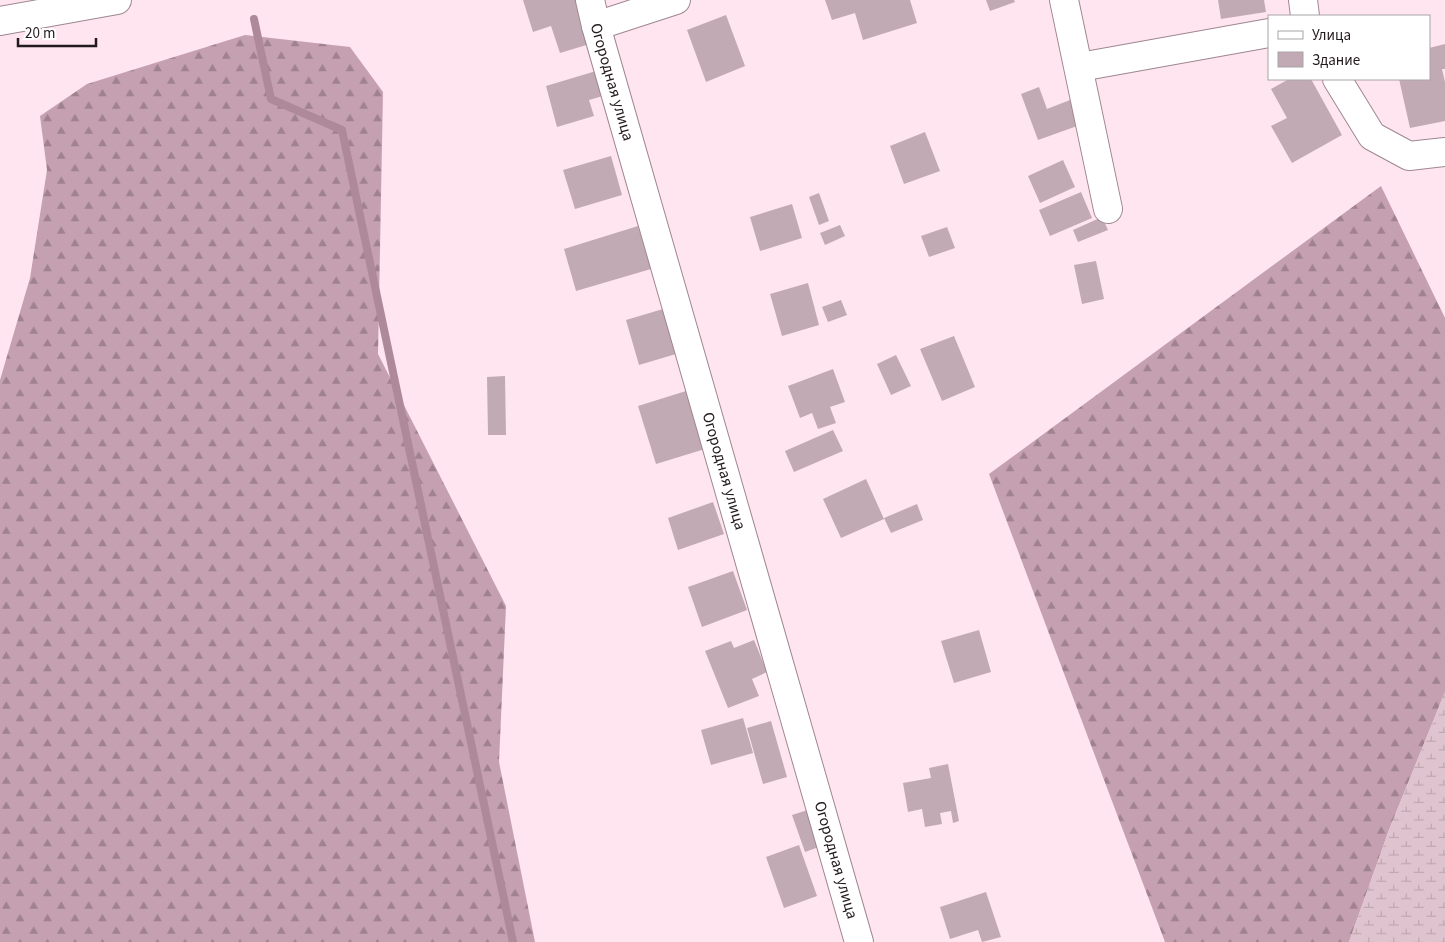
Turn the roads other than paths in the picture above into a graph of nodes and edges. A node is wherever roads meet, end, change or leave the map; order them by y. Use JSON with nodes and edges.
{"nodes":[{"id":1,"x":117,"y":0,"type":"edge"},
{"id":2,"x":590,"y":0,"type":"edge"},
{"id":3,"x":676,"y":0,"type":"edge"},
{"id":4,"x":1064,"y":0,"type":"edge"},
{"id":5,"x":1303,"y":0,"type":"edge"},
{"id":6,"x":1305,"y":15,"type":"edge"},
{"id":7,"x":0,"y":21,"type":"edge"},
{"id":8,"x":596,"y":26,"type":"junction"},
{"id":9,"x":1268,"y":33,"type":"edge"},
{"id":10,"x":1080,"y":67,"type":"junction"},
{"id":11,"x":1338,"y":80,"type":"edge"},
{"id":12,"x":1445,"y":152,"type":"edge"},
{"id":13,"x":1108,"y":209,"type":"dead end"},
{"id":14,"x":859,"y":942,"type":"edge"}],
"edges":[{"from":1,"to":7,"type":"street"},
{"from":2,"to":8,"type":"street","name":"Огородная улица"},
{"from":3,"to":8,"type":"street"},
{"from":4,"to":10,"type":"street"},
{"from":5,"to":6,"type":"street"},
{"from":8,"to":14,"type":"street","name":"Огородная улица"},
{"from":9,"to":10,"type":"street"},
{"from":10,"to":13,"type":"street"},
{"from":11,"to":12,"type":"street"}]}
